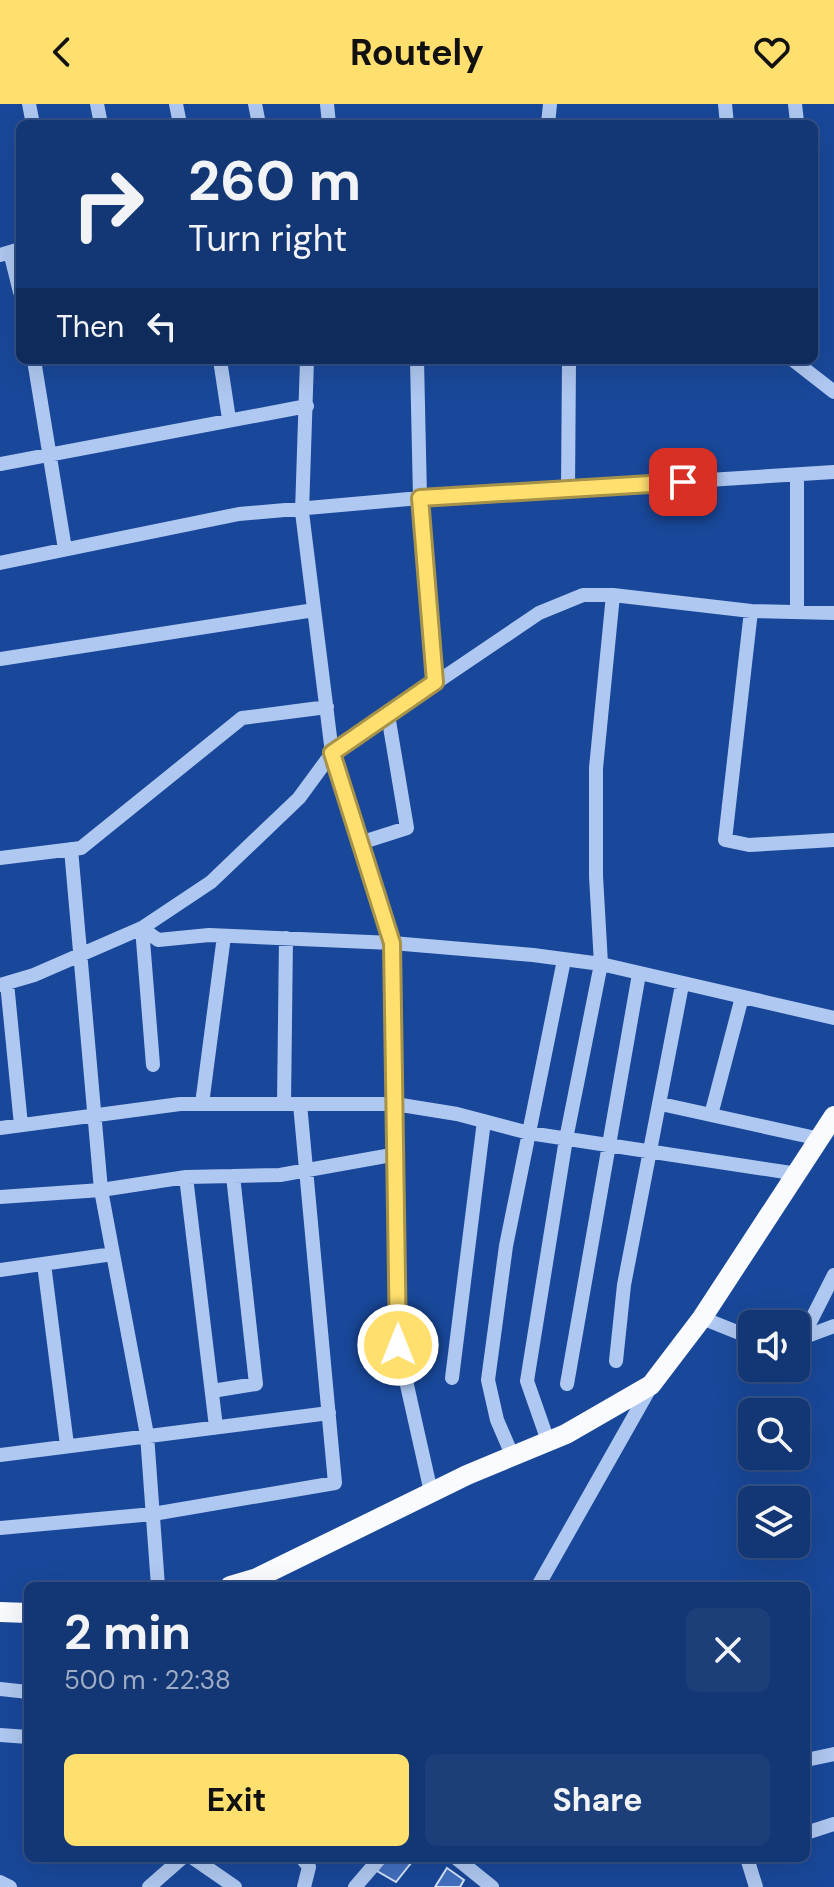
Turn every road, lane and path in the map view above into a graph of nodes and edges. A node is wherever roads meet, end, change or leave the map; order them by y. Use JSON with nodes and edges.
{"nodes":[{"id":1,"x":10,"y":252,"type":"edge"},
{"id":2,"x":16,"y":276,"type":"edge"},
{"id":3,"x":35,"y":364,"type":"edge"},
{"id":4,"x":221,"y":364,"type":"edge"},
{"id":5,"x":307,"y":364,"type":"edge"},
{"id":6,"x":417,"y":364,"type":"edge"},
{"id":7,"x":569,"y":364,"type":"edge"},
{"id":8,"x":798,"y":364,"type":"edge"},
{"id":9,"x":834,"y":392,"type":"edge"},
{"id":10,"x":307,"y":406,"type":"junction"},
{"id":11,"x":229,"y":419,"type":"junction"},
{"id":12,"x":47,"y":454,"type":"junction"},
{"id":13,"x":0,"y":464,"type":"edge"},
{"id":14,"x":834,"y":472,"type":"edge"},
{"id":15,"x":797,"y":475,"type":"junction"},
{"id":16,"x":568,"y":489,"type":"junction"},
{"id":17,"x":420,"y":498,"type":"junction"},
{"id":18,"x":302,"y":512,"type":"junction"},
{"id":19,"x":65,"y":549,"type":"junction"},
{"id":20,"x":0,"y":563,"type":"edge"},
{"id":21,"x":613,"y":595,"type":"junction"},
{"id":22,"x":314,"y":610,"type":"junction"},
{"id":23,"x":751,"y":611,"type":"junction"},
{"id":24,"x":797,"y":612,"type":"junction"},
{"id":25,"x":834,"y":613,"type":"edge"},
{"id":26,"x":0,"y":659,"type":"edge"},
{"id":27,"x":435,"y":682,"type":"junction"},
{"id":28,"x":327,"y":707,"type":"junction"},
{"id":29,"x":388,"y":715,"type":"junction"},
{"id":30,"x":332,"y":753,"type":"junction"},
{"id":31,"x":834,"y":840,"type":"edge"},
{"id":32,"x":360,"y":843,"type":"junction"},
{"id":33,"x":71,"y":849,"type":"junction"},
{"id":34,"x":0,"y":858,"type":"edge"},
{"id":35,"x":142,"y":928,"type":"junction"},
{"id":36,"x":224,"y":936,"type":"junction"},
{"id":37,"x":286,"y":938,"type":"junction"},
{"id":38,"x":392,"y":943,"type":"junction"},
{"id":39,"x":78,"y":955,"type":"junction"},
{"id":40,"x":564,"y":960,"type":"junction"},
{"id":41,"x":601,"y":964,"type":"junction"},
{"id":42,"x":639,"y":974,"type":"junction"},
{"id":43,"x":4,"y":984,"type":"edge"},
{"id":44,"x":682,"y":985,"type":"junction"},
{"id":45,"x":742,"y":997,"type":"junction"},
{"id":46,"x":834,"y":1018,"type":"edge"},
{"id":47,"x":153,"y":1065,"type":"dead end"},
{"id":48,"x":202,"y":1104,"type":"junction"},
{"id":49,"x":292,"y":1104,"type":"junction"},
{"id":50,"x":395,"y":1104,"type":"junction"},
{"id":51,"x":661,"y":1104,"type":"junction"},
{"id":52,"x":711,"y":1115,"type":"junction"},
{"id":53,"x":94,"y":1116,"type":"junction"},
{"id":54,"x":834,"y":1116,"type":"edge"},
{"id":55,"x":484,"y":1121,"type":"junction"},
{"id":56,"x":21,"y":1125,"type":"junction"},
{"id":57,"x":0,"y":1128,"type":"edge"},
{"id":58,"x":529,"y":1133,"type":"junction"},
{"id":59,"x":566,"y":1139,"type":"junction"},
{"id":60,"x":820,"y":1139,"type":"junction"},
{"id":61,"x":607,"y":1146,"type":"junction"},
{"id":62,"x":397,"y":1154,"type":"junction"},
{"id":63,"x":651,"y":1154,"type":"junction"},
{"id":64,"x":306,"y":1171,"type":"junction"},
{"id":65,"x":798,"y":1174,"type":"junction"},
{"id":66,"x":233,"y":1176,"type":"junction"},
{"id":67,"x":186,"y":1177,"type":"junction"},
{"id":68,"x":101,"y":1190,"type":"junction"},
{"id":69,"x":0,"y":1197,"type":"edge"},
{"id":70,"x":113,"y":1254,"type":"junction"},
{"id":71,"x":44,"y":1264,"type":"junction"},
{"id":72,"x":0,"y":1270,"type":"edge"},
{"id":73,"x":834,"y":1275,"type":"edge"},
{"id":74,"x":702,"y":1318,"type":"junction"},
{"id":75,"x":834,"y":1326,"type":"edge"},
{"id":76,"x":738,"y":1332,"type":"edge"},
{"id":77,"x":616,"y":1361,"type":"dead end"},
{"id":78,"x":452,"y":1378,"type":"dead end"},
{"id":79,"x":567,"y":1384,"type":"dead end"},
{"id":80,"x":651,"y":1385,"type":"junction"},
{"id":81,"x":212,"y":1391,"type":"junction"},
{"id":82,"x":329,"y":1413,"type":"junction"},
{"id":83,"x":216,"y":1427,"type":"junction"},
{"id":84,"x":147,"y":1435,"type":"junction"},
{"id":85,"x":548,"y":1441,"type":"junction"},
{"id":86,"x":67,"y":1445,"type":"junction"},
{"id":87,"x":0,"y":1455,"type":"edge"},
{"id":88,"x":513,"y":1457,"type":"junction"},
{"id":89,"x":431,"y":1492,"type":"junction"},
{"id":90,"x":153,"y":1514,"type":"junction"},
{"id":91,"x":0,"y":1528,"type":"edge"},
{"id":92,"x":158,"y":1582,"type":"edge"},
{"id":93,"x":244,"y":1582,"type":"edge"},
{"id":94,"x":540,"y":1582,"type":"edge"},
{"id":95,"x":0,"y":1612,"type":"edge"},
{"id":96,"x":24,"y":1613,"type":"edge"},
{"id":97,"x":0,"y":1689,"type":"edge"},
{"id":98,"x":24,"y":1692,"type":"edge"},
{"id":99,"x":0,"y":1735,"type":"edge"},
{"id":100,"x":24,"y":1737,"type":"edge"},
{"id":101,"x":834,"y":1754,"type":"edge"},
{"id":102,"x":810,"y":1759,"type":"edge"},
{"id":103,"x":834,"y":1824,"type":"edge"},
{"id":104,"x":810,"y":1832,"type":"edge"},
{"id":105,"x":177,"y":1862,"type":"edge"},
{"id":106,"x":199,"y":1862,"type":"edge"},
{"id":107,"x":305,"y":1862,"type":"edge"},
{"id":108,"x":377,"y":1862,"type":"edge"},
{"id":109,"x":461,"y":1862,"type":"edge"},
{"id":110,"x":748,"y":1862,"type":"edge"},
{"id":111,"x":0,"y":1882,"type":"edge"},
{"id":112,"x":10,"y":1887,"type":"edge"},
{"id":113,"x":149,"y":1887,"type":"edge"},
{"id":114,"x":235,"y":1887,"type":"edge"},
{"id":115,"x":304,"y":1887,"type":"edge"},
{"id":116,"x":355,"y":1887,"type":"edge"},
{"id":117,"x":492,"y":1887,"type":"edge"},
{"id":118,"x":756,"y":1887,"type":"edge"}],
"edges":[{"from":1,"to":2,"type":"street"},
{"from":3,"to":12,"type":"street"},
{"from":4,"to":11,"type":"street"},
{"from":5,"to":10,"type":"street"},
{"from":6,"to":17,"type":"street"},
{"from":7,"to":16,"type":"street"},
{"from":8,"to":9,"type":"street"},
{"from":10,"to":11,"type":"street"},
{"from":10,"to":18,"type":"street"},
{"from":11,"to":12,"type":"street"},
{"from":12,"to":13,"type":"street"},
{"from":12,"to":19,"type":"street"},
{"from":14,"to":15,"type":"street"},
{"from":15,"to":16,"type":"street"},
{"from":15,"to":24,"type":"street"},
{"from":16,"to":17,"type":"street"},
{"from":17,"to":18,"type":"street"},
{"from":17,"to":27,"type":"street"},
{"from":18,"to":19,"type":"street"},
{"from":18,"to":22,"type":"street"},
{"from":19,"to":20,"type":"street"},
{"from":21,"to":23,"type":"street"},
{"from":21,"to":27,"type":"street"},
{"from":21,"to":41,"type":"street"},
{"from":22,"to":26,"type":"street"},
{"from":22,"to":28,"type":"street"},
{"from":23,"to":24,"type":"street"},
{"from":23,"to":31,"type":"street"},
{"from":24,"to":25,"type":"street"},
{"from":27,"to":29,"type":"street"},
{"from":28,"to":30,"type":"street"},
{"from":28,"to":33,"type":"street"},
{"from":29,"to":30,"type":"street"},
{"from":29,"to":32,"type":"street"},
{"from":30,"to":32,"type":"street"},
{"from":30,"to":35,"type":"street"},
{"from":32,"to":38,"type":"street"},
{"from":33,"to":34,"type":"street"},
{"from":33,"to":39,"type":"street"},
{"from":35,"to":36,"type":"street"},
{"from":35,"to":39,"type":"street"},
{"from":35,"to":47,"type":"street"},
{"from":36,"to":37,"type":"street"},
{"from":36,"to":48,"type":"street"},
{"from":37,"to":38,"type":"street"},
{"from":37,"to":49,"type":"street"},
{"from":38,"to":40,"type":"street"},
{"from":38,"to":50,"type":"street"},
{"from":39,"to":43,"type":"street"},
{"from":39,"to":53,"type":"street"},
{"from":40,"to":41,"type":"street"},
{"from":40,"to":58,"type":"street"},
{"from":41,"to":42,"type":"street"},
{"from":41,"to":59,"type":"street"},
{"from":42,"to":44,"type":"street"},
{"from":42,"to":61,"type":"street"},
{"from":43,"to":56,"type":"street"},
{"from":44,"to":45,"type":"street"},
{"from":44,"to":51,"type":"street"},
{"from":45,"to":46,"type":"street"},
{"from":45,"to":52,"type":"street"},
{"from":48,"to":49,"type":"street"},
{"from":48,"to":53,"type":"street"},
{"from":49,"to":50,"type":"street"},
{"from":49,"to":64,"type":"street"},
{"from":50,"to":55,"type":"street"},
{"from":50,"to":62,"type":"street"},
{"from":51,"to":52,"type":"street"},
{"from":51,"to":63,"type":"street"},
{"from":52,"to":60,"type":"street"},
{"from":53,"to":56,"type":"street"},
{"from":53,"to":68,"type":"street"},
{"from":54,"to":60,"type":"main road"},
{"from":55,"to":58,"type":"street"},
{"from":55,"to":78,"type":"street"},
{"from":56,"to":57,"type":"street"},
{"from":58,"to":59,"type":"street"},
{"from":58,"to":88,"type":"street"},
{"from":59,"to":61,"type":"street"},
{"from":59,"to":85,"type":"street"},
{"from":60,"to":65,"type":"main road"},
{"from":61,"to":63,"type":"street"},
{"from":61,"to":79,"type":"street"},
{"from":62,"to":64,"type":"street"},
{"from":62,"to":89,"type":"street"},
{"from":63,"to":65,"type":"street"},
{"from":63,"to":77,"type":"street"},
{"from":64,"to":66,"type":"street"},
{"from":64,"to":82,"type":"street"},
{"from":65,"to":74,"type":"main road"},
{"from":66,"to":67,"type":"street"},
{"from":66,"to":81,"type":"street"},
{"from":67,"to":68,"type":"street"},
{"from":67,"to":81,"type":"street"},
{"from":68,"to":69,"type":"street"},
{"from":68,"to":70,"type":"street"},
{"from":70,"to":71,"type":"street"},
{"from":70,"to":84,"type":"street"},
{"from":71,"to":72,"type":"street"},
{"from":71,"to":86,"type":"street"},
{"from":73,"to":75,"type":"street"},
{"from":74,"to":76,"type":"street"},
{"from":74,"to":80,"type":"main road"},
{"from":80,"to":85,"type":"main road"},
{"from":80,"to":94,"type":"street"},
{"from":81,"to":83,"type":"street"},
{"from":82,"to":83,"type":"street"},
{"from":82,"to":90,"type":"street"},
{"from":83,"to":84,"type":"street"},
{"from":84,"to":86,"type":"street"},
{"from":84,"to":90,"type":"street"},
{"from":85,"to":88,"type":"main road"},
{"from":86,"to":87,"type":"street"},
{"from":88,"to":89,"type":"main road"},
{"from":89,"to":93,"type":"main road"},
{"from":90,"to":91,"type":"street"},
{"from":90,"to":92,"type":"street"},
{"from":95,"to":96,"type":"main road"},
{"from":97,"to":98,"type":"street"},
{"from":99,"to":100,"type":"street"},
{"from":101,"to":102,"type":"street"},
{"from":103,"to":104,"type":"street"},
{"from":105,"to":113,"type":"street"},
{"from":106,"to":114,"type":"street"},
{"from":107,"to":115,"type":"street"},
{"from":108,"to":116,"type":"street"},
{"from":109,"to":117,"type":"street"},
{"from":110,"to":118,"type":"street"},
{"from":111,"to":112,"type":"street"}]}
